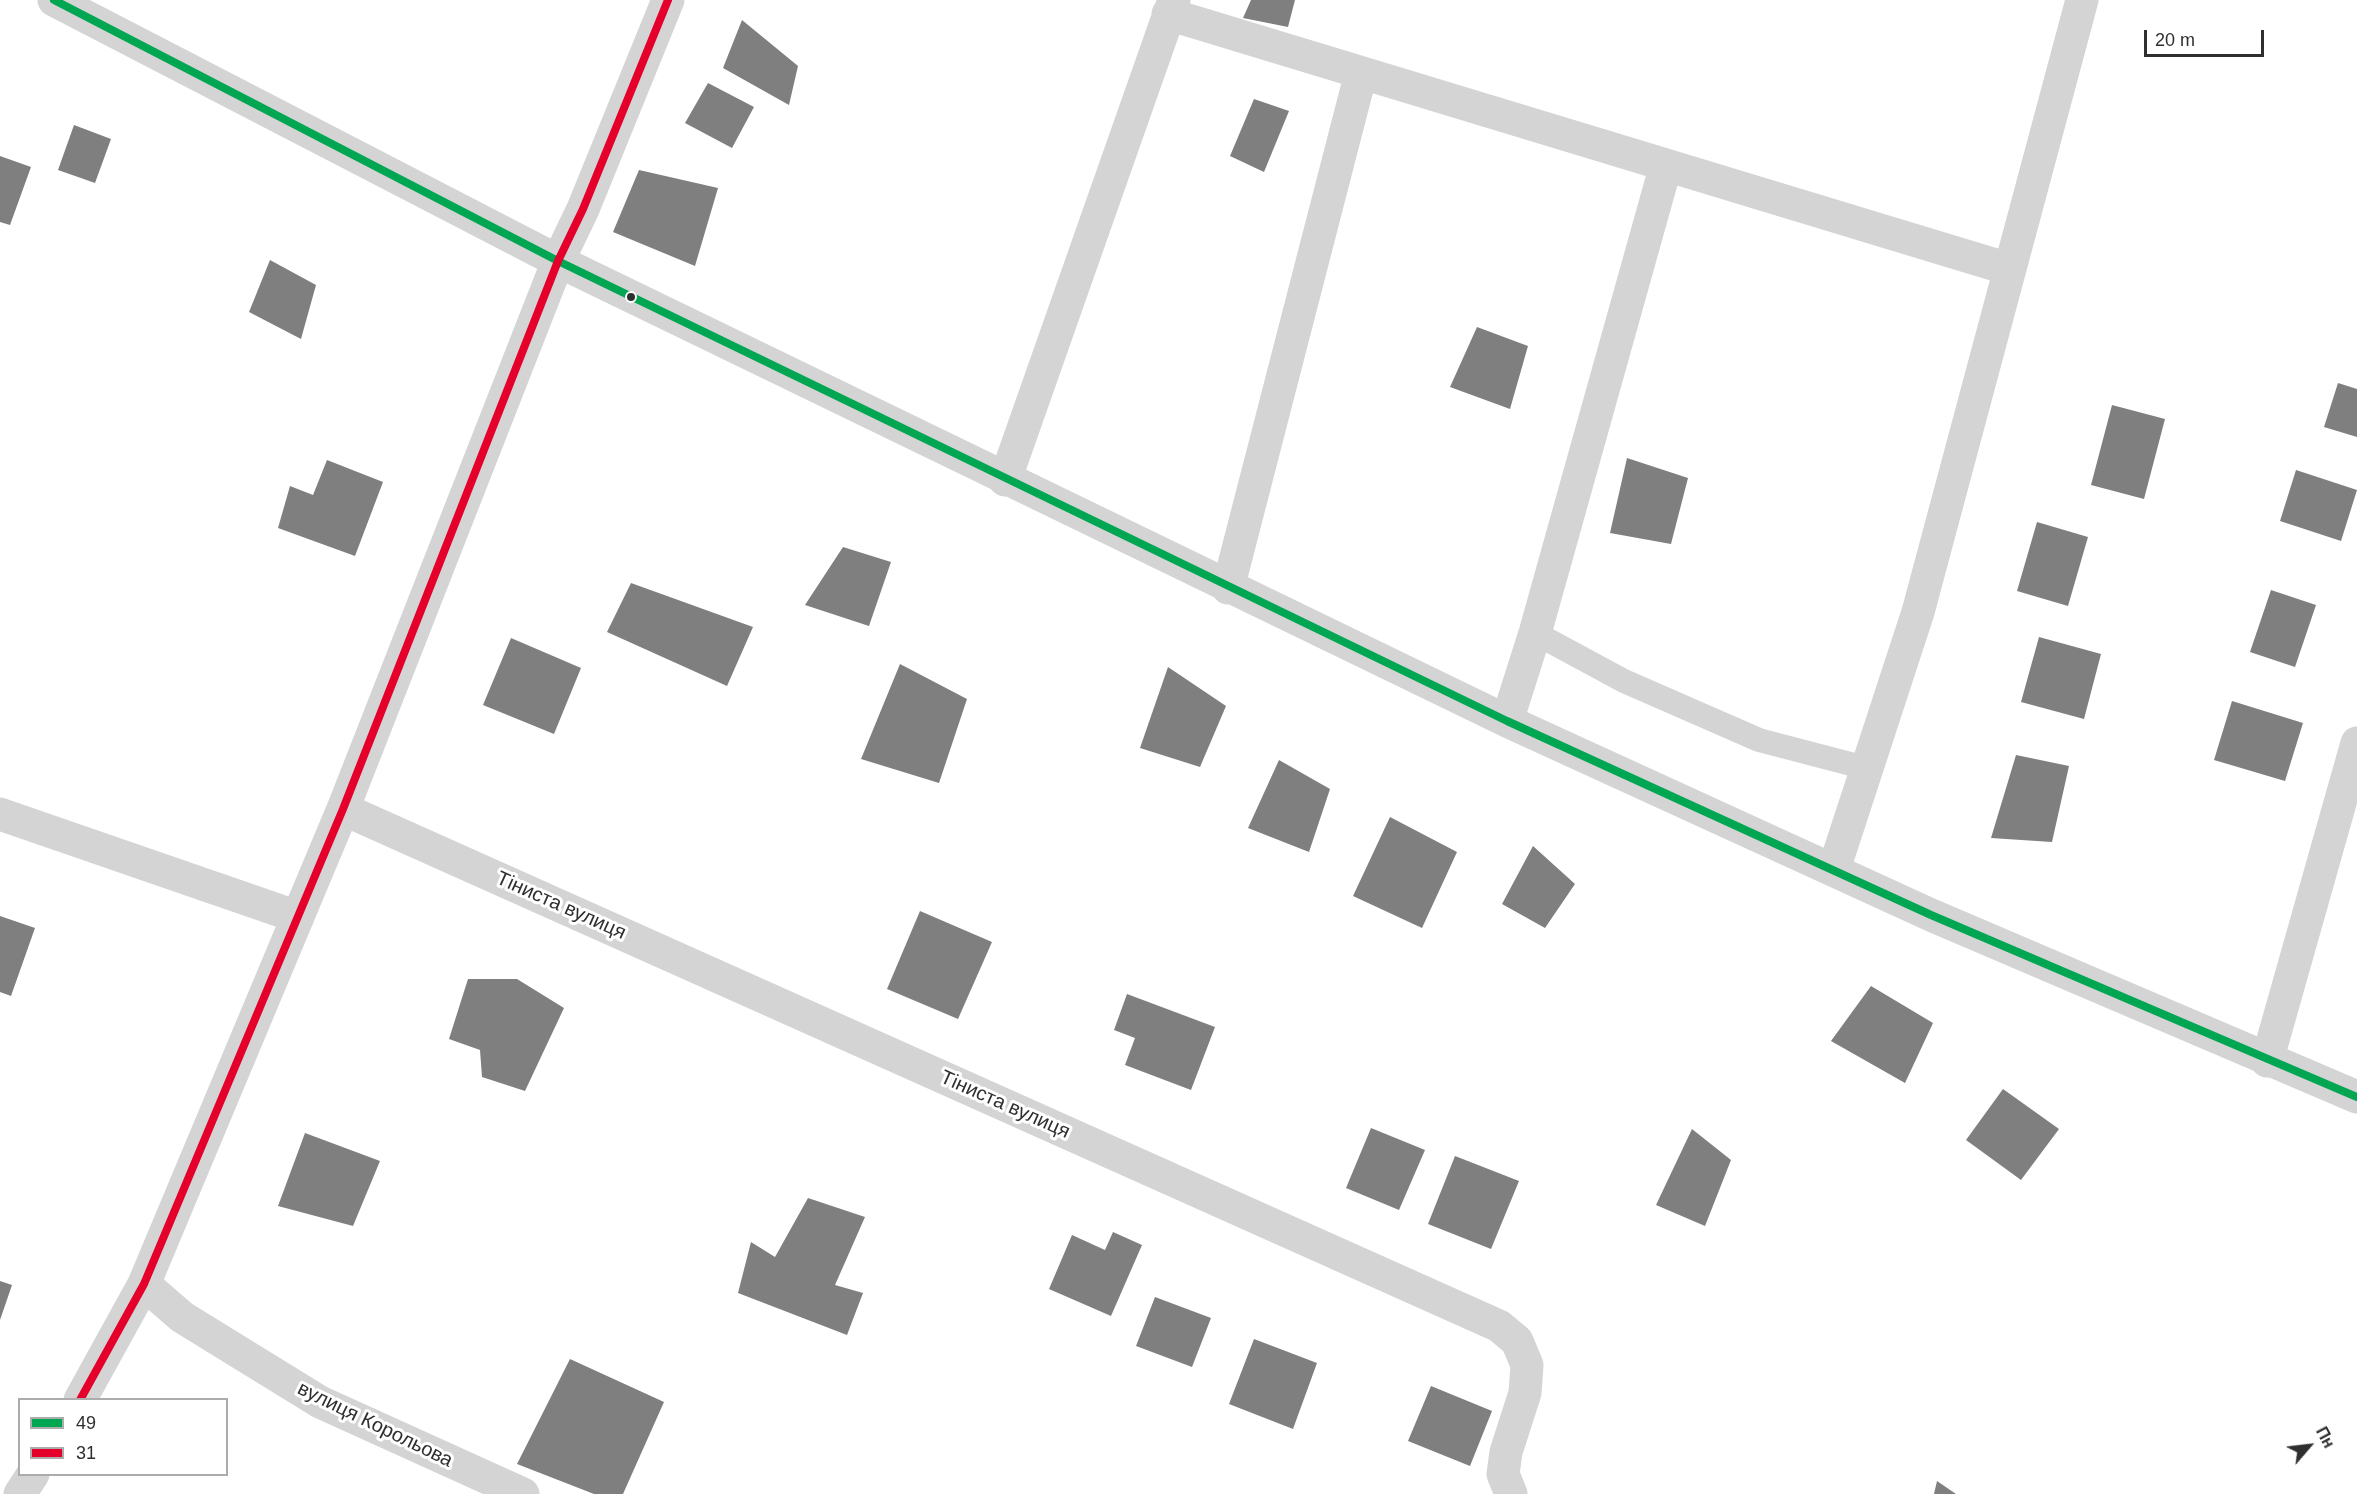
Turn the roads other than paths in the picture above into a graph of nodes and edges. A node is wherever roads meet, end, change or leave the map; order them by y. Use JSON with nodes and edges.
{"nodes":[{"id":1,"x":54,"y":0,"type":"edge"},
{"id":2,"x":668,"y":0,"type":"edge"},
{"id":3,"x":2082,"y":0,"type":"edge"},
{"id":4,"x":1171,"y":7,"type":"edge"},
{"id":5,"x":1361,"y":73,"type":"junction"},
{"id":6,"x":1666,"y":165,"type":"junction"},
{"id":7,"x":558,"y":261,"type":"junction"},
{"id":8,"x":2009,"y":269,"type":"junction"},
{"id":9,"x":1005,"y":480,"type":"junction"},
{"id":10,"x":1228,"y":588,"type":"junction"},
{"id":11,"x":1535,"y":633,"type":"junction"},
{"id":12,"x":1508,"y":721,"type":"junction"},
{"id":13,"x":2357,"y":743,"type":"edge"},
{"id":14,"x":1866,"y":768,"type":"junction"},
{"id":15,"x":343,"y":809,"type":"junction"},
{"id":16,"x":0,"y":814,"type":"edge"},
{"id":17,"x":1834,"y":869,"type":"junction"},
{"id":18,"x":298,"y":917,"type":"junction"},
{"id":19,"x":2267,"y":1061,"type":"junction"},
{"id":20,"x":2357,"y":1098,"type":"edge"},
{"id":21,"x":144,"y":1284,"type":"junction"},
{"id":22,"x":81,"y":1398,"type":"edge"},
{"id":23,"x":32,"y":1476,"type":"edge"},
{"id":24,"x":20,"y":1494,"type":"edge"},
{"id":25,"x":523,"y":1494,"type":"edge"},
{"id":26,"x":1511,"y":1494,"type":"edge"}],
"edges":[{"from":1,"to":7,"type":"street"},
{"from":2,"to":7,"type":"street"},
{"from":3,"to":8,"type":"street"},
{"from":4,"to":5,"type":"street"},
{"from":4,"to":9,"type":"street"},
{"from":5,"to":6,"type":"street"},
{"from":5,"to":10,"type":"street"},
{"from":6,"to":8,"type":"street"},
{"from":6,"to":11,"type":"street"},
{"from":7,"to":9,"type":"street"},
{"from":7,"to":15,"type":"street"},
{"from":8,"to":14,"type":"street"},
{"from":9,"to":10,"type":"street"},
{"from":10,"to":12,"type":"street"},
{"from":11,"to":12,"type":"street"},
{"from":11,"to":14,"type":"lane"},
{"from":12,"to":17,"type":"street"},
{"from":13,"to":19,"type":"street"},
{"from":14,"to":17,"type":"street"},
{"from":15,"to":18,"type":"street"},
{"from":15,"to":26,"type":"street","name":"Тіниста вулиця"},
{"from":16,"to":18,"type":"street"},
{"from":17,"to":19,"type":"street"},
{"from":18,"to":21,"type":"street"},
{"from":19,"to":20,"type":"street"},
{"from":21,"to":22,"type":"street"},
{"from":21,"to":25,"type":"street","name":"вулиця Корольова"},
{"from":23,"to":24,"type":"street"}]}
